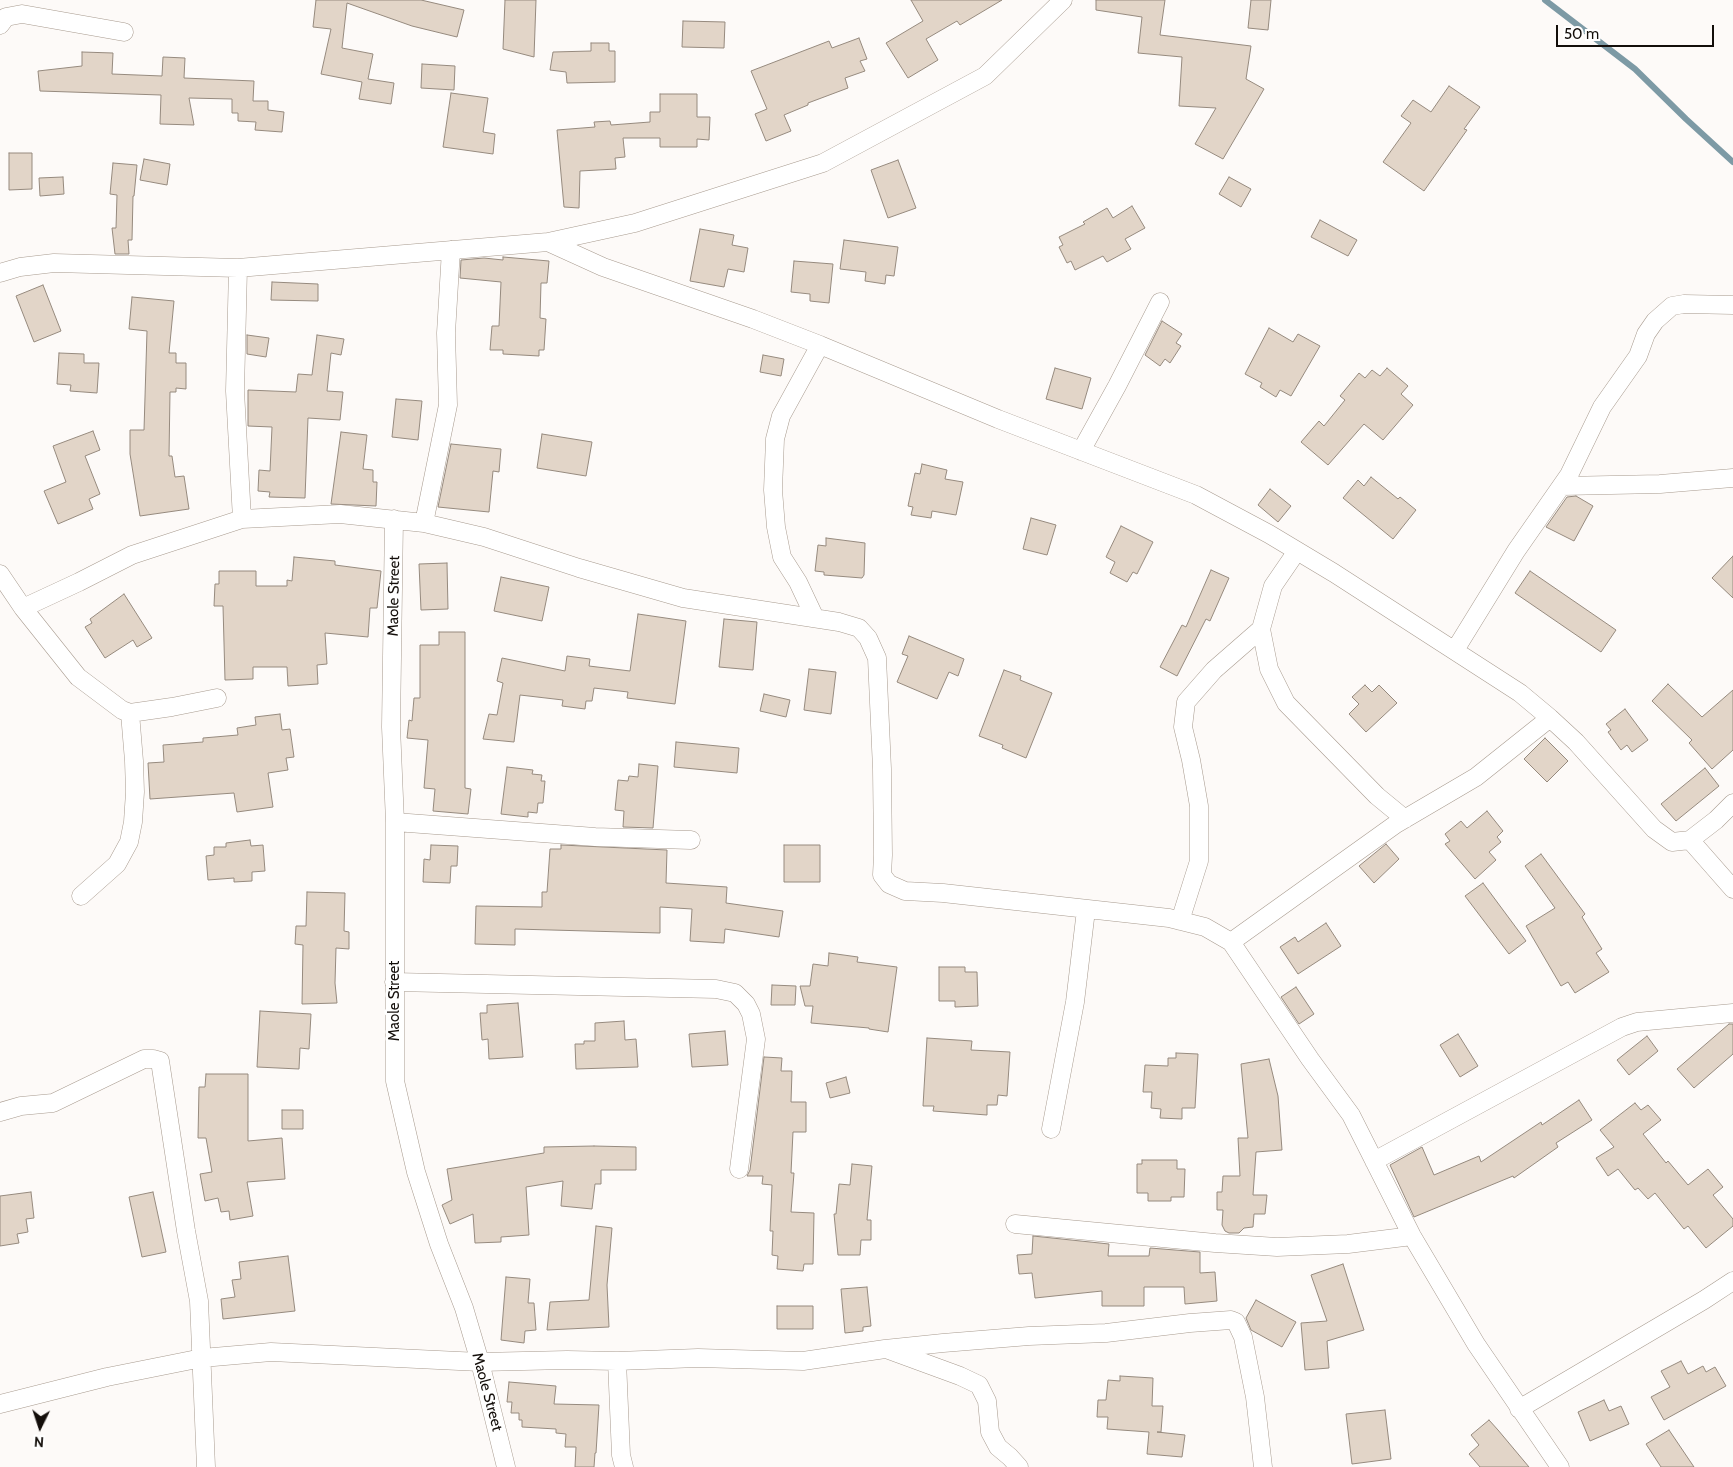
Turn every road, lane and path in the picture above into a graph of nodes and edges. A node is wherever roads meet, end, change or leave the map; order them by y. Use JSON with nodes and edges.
{"nodes":[{"id":1,"x":1062,"y":0,"type":"edge"},
{"id":2,"x":0,"y":25,"type":"edge"},
{"id":3,"x":124,"y":32,"type":"dead end"},
{"id":4,"x":548,"y":242,"type":"junction"},
{"id":5,"x":451,"y":250,"type":"junction"},
{"id":6,"x":238,"y":268,"type":"junction"},
{"id":7,"x":0,"y":273,"type":"edge"},
{"id":8,"x":1160,"y":302,"type":"dead end"},
{"id":9,"x":1733,"y":305,"type":"edge"},
{"id":10,"x":820,"y":345,"type":"junction"},
{"id":11,"x":1081,"y":451,"type":"junction"},
{"id":12,"x":1733,"y":478,"type":"edge"},
{"id":13,"x":1562,"y":486,"type":"junction"},
{"id":14,"x":242,"y":519,"type":"junction"},
{"id":15,"x":394,"y":519,"type":"junction"},
{"id":16,"x":424,"y":523,"type":"junction"},
{"id":17,"x":1297,"y":551,"type":"junction"},
{"id":18,"x":0,"y":574,"type":"edge"},
{"id":19,"x":23,"y":608,"type":"junction"},
{"id":20,"x":815,"y":618,"type":"junction"},
{"id":21,"x":1262,"y":629,"type":"junction"},
{"id":22,"x":1455,"y":650,"type":"junction"},
{"id":23,"x":217,"y":698,"type":"dead end"},
{"id":24,"x":130,"y":713,"type":"junction"},
{"id":25,"x":1550,"y":718,"type":"junction"},
{"id":26,"x":1733,"y":802,"type":"edge"},
{"id":27,"x":1405,"y":818,"type":"junction"},
{"id":28,"x":395,"y":822,"type":"junction"},
{"id":29,"x":691,"y":840,"type":"dead end"},
{"id":30,"x":1690,"y":840,"type":"junction"},
{"id":31,"x":1733,"y":889,"type":"edge"},
{"id":32,"x":81,"y":896,"type":"dead end"},
{"id":33,"x":1086,"y":910,"type":"junction"},
{"id":34,"x":1180,"y":920,"type":"junction"},
{"id":35,"x":1230,"y":942,"type":"junction"},
{"id":36,"x":394,"y":982,"type":"junction"},
{"id":37,"x":1733,"y":1013,"type":"edge"},
{"id":38,"x":0,"y":1112,"type":"edge"},
{"id":39,"x":1050,"y":1129,"type":"dead end"},
{"id":40,"x":1374,"y":1161,"type":"junction"},
{"id":41,"x":739,"y":1168,"type":"dead end"},
{"id":42,"x":1015,"y":1224,"type":"dead end"},
{"id":43,"x":1412,"y":1236,"type":"junction"},
{"id":44,"x":1733,"y":1281,"type":"edge"},
{"id":45,"x":885,"y":1349,"type":"junction"},
{"id":46,"x":202,"y":1358,"type":"junction"},
{"id":47,"x":617,"y":1361,"type":"junction"},
{"id":48,"x":480,"y":1362,"type":"junction"},
{"id":49,"x":0,"y":1404,"type":"edge"},
{"id":50,"x":1519,"y":1409,"type":"junction"},
{"id":51,"x":206,"y":1467,"type":"edge"},
{"id":52,"x":506,"y":1467,"type":"edge"},
{"id":53,"x":624,"y":1467,"type":"edge"},
{"id":54,"x":1019,"y":1467,"type":"edge"},
{"id":55,"x":1262,"y":1467,"type":"edge"},
{"id":56,"x":1560,"y":1467,"type":"edge"}],
"edges":[{"from":1,"to":4,"type":"street"},
{"from":2,"to":3,"type":"street"},
{"from":4,"to":5,"type":"street"},
{"from":4,"to":10,"type":"street"},
{"from":5,"to":6,"type":"street"},
{"from":5,"to":16,"type":"street"},
{"from":6,"to":7,"type":"street"},
{"from":6,"to":14,"type":"street"},
{"from":8,"to":11,"type":"street"},
{"from":9,"to":13,"type":"street"},
{"from":10,"to":11,"type":"street"},
{"from":10,"to":20,"type":"street"},
{"from":11,"to":17,"type":"street"},
{"from":12,"to":13,"type":"street"},
{"from":13,"to":22,"type":"street"},
{"from":14,"to":15,"type":"street"},
{"from":14,"to":19,"type":"street"},
{"from":15,"to":16,"type":"street"},
{"from":15,"to":28,"type":"street","name":"Maole Street"},
{"from":16,"to":20,"type":"street"},
{"from":17,"to":21,"type":"street"},
{"from":17,"to":22,"type":"street"},
{"from":18,"to":19,"type":"street"},
{"from":19,"to":24,"type":"street"},
{"from":20,"to":33,"type":"street"},
{"from":21,"to":27,"type":"street"},
{"from":21,"to":34,"type":"street"},
{"from":22,"to":25,"type":"street"},
{"from":23,"to":24,"type":"street"},
{"from":24,"to":32,"type":"street"},
{"from":25,"to":27,"type":"street"},
{"from":25,"to":30,"type":"street"},
{"from":26,"to":30,"type":"street"},
{"from":27,"to":35,"type":"street"},
{"from":28,"to":29,"type":"street"},
{"from":28,"to":36,"type":"street","name":"Maole Street"},
{"from":30,"to":31,"type":"street"},
{"from":33,"to":34,"type":"street"},
{"from":33,"to":39,"type":"street"},
{"from":34,"to":35,"type":"street"},
{"from":35,"to":40,"type":"street"},
{"from":36,"to":41,"type":"street"},
{"from":36,"to":48,"type":"street","name":"Maole Street"},
{"from":37,"to":40,"type":"street"},
{"from":38,"to":46,"type":"street"},
{"from":40,"to":43,"type":"street"},
{"from":42,"to":43,"type":"street"},
{"from":43,"to":50,"type":"street"},
{"from":44,"to":50,"type":"street"},
{"from":45,"to":47,"type":"street"},
{"from":45,"to":54,"type":"street"},
{"from":45,"to":55,"type":"street"},
{"from":46,"to":48,"type":"street"},
{"from":46,"to":49,"type":"street"},
{"from":46,"to":51,"type":"street"},
{"from":47,"to":48,"type":"street"},
{"from":47,"to":53,"type":"street"},
{"from":48,"to":52,"type":"street","name":"Maole Street"},
{"from":50,"to":56,"type":"street"}]}
